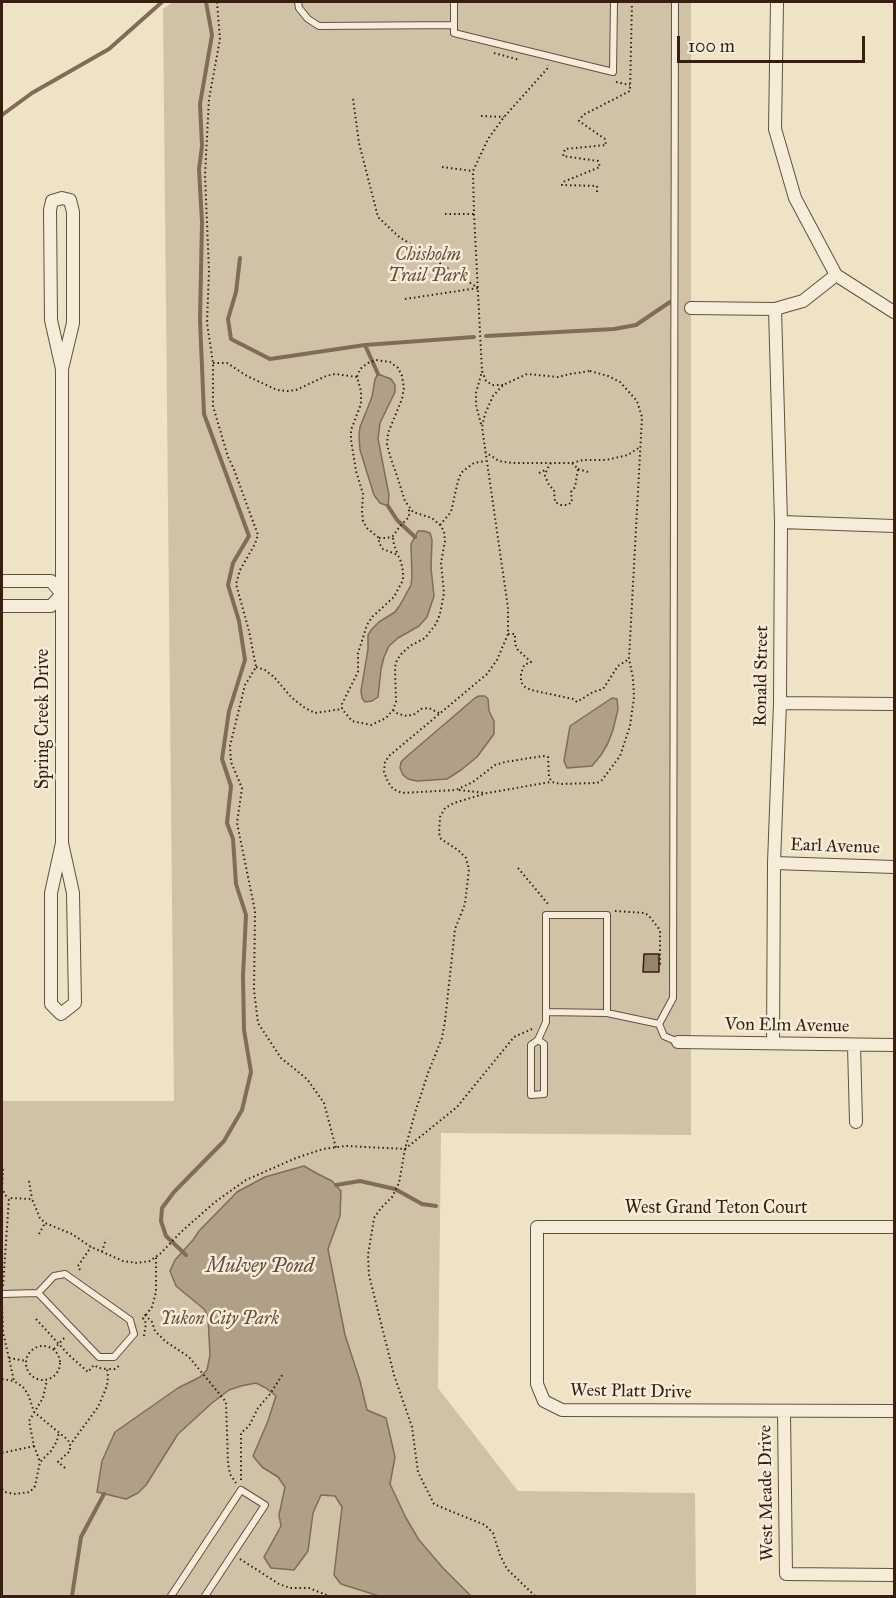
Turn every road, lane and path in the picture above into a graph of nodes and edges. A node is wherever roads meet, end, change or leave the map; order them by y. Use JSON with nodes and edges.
{"nodes":[{"id":1,"x":217,"y":2,"type":"edge"},
{"id":2,"x":298,"y":2,"type":"edge"},
{"id":3,"x":454,"y":2,"type":"edge"},
{"id":4,"x":614,"y":2,"type":"edge"},
{"id":5,"x":632,"y":2,"type":"edge"},
{"id":6,"x":675,"y":2,"type":"edge"},
{"id":7,"x":777,"y":2,"type":"edge"},
{"id":8,"x":454,"y":25,"type":"junction"},
{"id":9,"x":550,"y":56,"type":"junction"},
{"id":10,"x":353,"y":99,"type":"dead end"},
{"id":11,"x":482,"y":116,"type":"dead end"},
{"id":12,"x":504,"y":117,"type":"junction"},
{"id":13,"x":442,"y":167,"type":"dead end"},
{"id":14,"x":473,"y":171,"type":"junction"},
{"id":15,"x":597,"y":192,"type":"dead end"},
{"id":16,"x":446,"y":214,"type":"dead end"},
{"id":17,"x":474,"y":214,"type":"junction"},
{"id":18,"x":836,"y":275,"type":"junction"},
{"id":19,"x":478,"y":288,"type":"junction"},
{"id":20,"x":405,"y":299,"type":"dead end"},
{"id":21,"x":691,"y":308,"type":"dead end"},
{"id":22,"x":775,"y":309,"type":"junction"},
{"id":23,"x":894,"y":312,"type":"edge"},
{"id":24,"x":213,"y":363,"type":"junction"},
{"id":25,"x":62,"y":369,"type":"junction"},
{"id":26,"x":482,"y":371,"type":"junction"},
{"id":27,"x":357,"y":377,"type":"junction"},
{"id":28,"x":503,"y":385,"type":"junction"},
{"id":29,"x":482,"y":427,"type":"junction"},
{"id":30,"x":640,"y":447,"type":"junction"},
{"id":31,"x":485,"y":452,"type":"junction"},
{"id":32,"x":486,"y":461,"type":"junction"},
{"id":33,"x":551,"y":463,"type":"junction"},
{"id":34,"x":572,"y":463,"type":"junction"},
{"id":35,"x":546,"y":469,"type":"junction"},
{"id":36,"x":578,"y":469,"type":"junction"},
{"id":37,"x":588,"y":472,"type":"dead end"},
{"id":38,"x":539,"y":473,"type":"dead end"},
{"id":39,"x":409,"y":507,"type":"junction"},
{"id":40,"x":420,"y":514,"type":"junction"},
{"id":41,"x":409,"y":517,"type":"junction"},
{"id":42,"x":781,"y":522,"type":"junction"},
{"id":43,"x":440,"y":525,"type":"junction"},
{"id":44,"x":894,"y":526,"type":"edge"},
{"id":45,"x":393,"y":537,"type":"junction"},
{"id":46,"x":379,"y":538,"type":"junction"},
{"id":47,"x":398,"y":555,"type":"junction"},
{"id":48,"x":2,"y":581,"type":"edge"},
{"id":49,"x":62,"y":594,"type":"junction"},
{"id":50,"x":2,"y":606,"type":"edge"},
{"id":51,"x":508,"y":634,"type":"junction"},
{"id":52,"x":629,"y":659,"type":"junction"},
{"id":53,"x":256,"y":667,"type":"junction"},
{"id":54,"x":780,"y":703,"type":"junction"},
{"id":55,"x":894,"y":704,"type":"edge"},
{"id":56,"x":342,"y":709,"type":"junction"},
{"id":57,"x":393,"y":710,"type":"junction"},
{"id":58,"x":440,"y":713,"type":"junction"},
{"id":59,"x":552,"y":782,"type":"junction"},
{"id":60,"x":456,"y":790,"type":"junction"},
{"id":61,"x":487,"y":793,"type":"junction"},
{"id":62,"x":62,"y":843,"type":"junction"},
{"id":63,"x":774,"y":863,"type":"junction"},
{"id":64,"x":894,"y":867,"type":"edge"},
{"id":65,"x":518,"y":868,"type":"dead end"},
{"id":66,"x":548,"y":915,"type":"junction"},
{"id":67,"x":607,"y":915,"type":"junction"},
{"id":68,"x":659,"y":964,"type":"dead end"},
{"id":69,"x":547,"y":1012,"type":"junction"},
{"id":70,"x":607,"y":1012,"type":"junction"},
{"id":71,"x":659,"y":1024,"type":"junction"},
{"id":72,"x":542,"y":1031,"type":"junction"},
{"id":73,"x":538,"y":1040,"type":"junction"},
{"id":74,"x":678,"y":1042,"type":"joint"},
{"id":75,"x":773,"y":1044,"type":"junction"},
{"id":76,"x":854,"y":1044,"type":"junction"},
{"id":77,"x":894,"y":1045,"type":"edge"},
{"id":78,"x":856,"y":1122,"type":"dead end"},
{"id":79,"x":336,"y":1148,"type":"junction"},
{"id":80,"x":405,"y":1149,"type":"junction"},
{"id":81,"x":3,"y":1169,"type":"edge"},
{"id":82,"x":29,"y":1181,"type":"dead end"},
{"id":83,"x":9,"y":1198,"type":"dead end"},
{"id":84,"x":32,"y":1199,"type":"dead end"},
{"id":85,"x":45,"y":1223,"type":"dead end"},
{"id":86,"x":537,"y":1227,"type":"joint"},
{"id":87,"x":894,"y":1227,"type":"edge"},
{"id":88,"x":39,"y":1234,"type":"dead end"},
{"id":89,"x":106,"y":1239,"type":"dead end"},
{"id":90,"x":91,"y":1246,"type":"dead end"},
{"id":91,"x":102,"y":1251,"type":"dead end"},
{"id":92,"x":160,"y":1253,"type":"dead end"},
{"id":93,"x":156,"y":1257,"type":"dead end"},
{"id":94,"x":80,"y":1270,"type":"dead end"},
{"id":95,"x":2,"y":1293,"type":"edge"},
{"id":96,"x":38,"y":1293,"type":"junction"},
{"id":97,"x":146,"y":1315,"type":"dead end"},
{"id":98,"x":36,"y":1319,"type":"dead end"},
{"id":99,"x":68,"y":1335,"type":"dead end"},
{"id":100,"x":59,"y":1344,"type":"junction"},
{"id":101,"x":54,"y":1349,"type":"junction"},
{"id":102,"x":9,"y":1358,"type":"dead end"},
{"id":103,"x":26,"y":1360,"type":"junction"},
{"id":104,"x":198,"y":1369,"type":"dead end"},
{"id":105,"x":107,"y":1370,"type":"dead end"},
{"id":106,"x":283,"y":1374,"type":"dead end"},
{"id":107,"x":2,"y":1379,"type":"edge"},
{"id":108,"x":47,"y":1380,"type":"junction"},
{"id":109,"x":14,"y":1381,"type":"dead end"},
{"id":110,"x":894,"y":1411,"type":"edge"},
{"id":111,"x":784,"y":1412,"type":"junction"},
{"id":112,"x":59,"y":1432,"type":"dead end"},
{"id":113,"x":70,"y":1445,"type":"dead end"},
{"id":114,"x":34,"y":1446,"type":"junction"},
{"id":115,"x":2,"y":1453,"type":"edge"},
{"id":116,"x":40,"y":1462,"type":"junction"},
{"id":117,"x":65,"y":1468,"type":"dead end"},
{"id":118,"x":4,"y":1484,"type":"dead end"},
{"id":119,"x":2,"y":1488,"type":"edge"},
{"id":120,"x":241,"y":1490,"type":"junction"},
{"id":121,"x":233,"y":1554,"type":"junction"},
{"id":122,"x":894,"y":1575,"type":"edge"},
{"id":123,"x":171,"y":1596,"type":"edge"},
{"id":124,"x":205,"y":1596,"type":"edge"},
{"id":125,"x":329,"y":1596,"type":"edge"},
{"id":126,"x":535,"y":1596,"type":"edge"}],
"edges":[{"from":1,"to":24,"type":"path"},
{"from":2,"to":8,"type":"lane"},
{"from":3,"to":8,"type":"lane"},
{"from":4,"to":9,"type":"lane"},
{"from":5,"to":15,"type":"path"},
{"from":6,"to":71,"type":"lane"},
{"from":7,"to":18,"type":"street"},
{"from":8,"to":9,"type":"lane"},
{"from":9,"to":12,"type":"path"},
{"from":10,"to":19,"type":"path"},
{"from":11,"to":12,"type":"path"},
{"from":12,"to":14,"type":"path"},
{"from":13,"to":14,"type":"path"},
{"from":14,"to":17,"type":"path"},
{"from":16,"to":17,"type":"path"},
{"from":17,"to":19,"type":"path"},
{"from":18,"to":22,"type":"street"},
{"from":18,"to":23,"type":"street"},
{"from":19,"to":20,"type":"path"},
{"from":19,"to":26,"type":"path"},
{"from":21,"to":22,"type":"street"},
{"from":22,"to":42,"type":"street","name":"Ronald Street"},
{"from":24,"to":27,"type":"path"},
{"from":24,"to":53,"type":"path"},
{"from":25,"to":25,"type":"street","name":"Spring Creek Drive"},
{"from":25,"to":49,"type":"street","name":"Spring Creek Drive"},
{"from":26,"to":28,"type":"path"},
{"from":26,"to":29,"type":"path"},
{"from":27,"to":39,"type":"path"},
{"from":27,"to":46,"type":"path"},
{"from":28,"to":29,"type":"path"},
{"from":28,"to":30,"type":"path"},
{"from":29,"to":31,"type":"path"},
{"from":30,"to":34,"type":"path"},
{"from":30,"to":52,"type":"path"},
{"from":31,"to":32,"type":"path"},
{"from":31,"to":33,"type":"path"},
{"from":32,"to":43,"type":"path"},
{"from":32,"to":51,"type":"path"},
{"from":33,"to":34,"type":"path"},
{"from":33,"to":35,"type":"path"},
{"from":34,"to":36,"type":"path"},
{"from":35,"to":36,"type":"path"},
{"from":35,"to":38,"type":"path"},
{"from":36,"to":37,"type":"path"},
{"from":39,"to":40,"type":"path"},
{"from":39,"to":41,"type":"path"},
{"from":40,"to":41,"type":"path"},
{"from":40,"to":43,"type":"path"},
{"from":41,"to":45,"type":"path"},
{"from":42,"to":44,"type":"street"},
{"from":42,"to":54,"type":"street","name":"Ronald Street"},
{"from":43,"to":57,"type":"path"},
{"from":45,"to":46,"type":"path"},
{"from":45,"to":47,"type":"path"},
{"from":46,"to":47,"type":"path"},
{"from":47,"to":56,"type":"path"},
{"from":48,"to":49,"type":"street"},
{"from":49,"to":50,"type":"street"},
{"from":49,"to":62,"type":"street","name":"Spring Creek Drive"},
{"from":51,"to":52,"type":"path"},
{"from":51,"to":58,"type":"path"},
{"from":52,"to":59,"type":"path"},
{"from":53,"to":56,"type":"path"},
{"from":53,"to":79,"type":"path"},
{"from":54,"to":55,"type":"street"},
{"from":54,"to":63,"type":"street","name":"Ronald Street"},
{"from":56,"to":57,"type":"path"},
{"from":57,"to":58,"type":"path"},
{"from":58,"to":60,"type":"path"},
{"from":59,"to":60,"type":"path"},
{"from":59,"to":61,"type":"path"},
{"from":60,"to":61,"type":"path"},
{"from":61,"to":80,"type":"path"},
{"from":62,"to":62,"type":"street","name":"Spring Creek Drive"},
{"from":63,"to":64,"type":"street","name":"Earl Avenue"},
{"from":63,"to":75,"type":"street","name":"Ronald Street"},
{"from":65,"to":66,"type":"path"},
{"from":66,"to":67,"type":"lane"},
{"from":66,"to":69,"type":"lane"},
{"from":67,"to":68,"type":"path"},
{"from":67,"to":70,"type":"lane"},
{"from":69,"to":70,"type":"lane"},
{"from":69,"to":72,"type":"lane"},
{"from":70,"to":71,"type":"lane"},
{"from":71,"to":74,"type":"lane"},
{"from":72,"to":73,"type":"lane"},
{"from":72,"to":80,"type":"path"},
{"from":73,"to":73,"type":"lane"},
{"from":74,"to":75,"type":"street","name":"Von Elm Avenue"},
{"from":75,"to":76,"type":"street","name":"Von Elm Avenue"},
{"from":76,"to":77,"type":"street","name":"Von Elm Avenue"},
{"from":76,"to":78,"type":"street"},
{"from":79,"to":80,"type":"path"},
{"from":79,"to":92,"type":"path"},
{"from":80,"to":126,"type":"path"},
{"from":81,"to":83,"type":"path"},
{"from":82,"to":84,"type":"path"},
{"from":85,"to":88,"type":"path"},
{"from":86,"to":87,"type":"street","name":"West Grand Teton Court"},
{"from":86,"to":111,"type":"street","name":"West Platt Drive"},
{"from":89,"to":91,"type":"path"},
{"from":90,"to":94,"type":"path"},
{"from":93,"to":97,"type":"path"},
{"from":95,"to":96,"type":"lane"},
{"from":96,"to":96,"type":"lane"},
{"from":98,"to":100,"type":"path"},
{"from":99,"to":100,"type":"path"},
{"from":100,"to":101,"type":"path"},
{"from":100,"to":105,"type":"path"},
{"from":101,"to":103,"type":"path"},
{"from":101,"to":108,"type":"path"},
{"from":102,"to":103,"type":"path"},
{"from":103,"to":108,"type":"path"},
{"from":104,"to":120,"type":"path"},
{"from":106,"to":120,"type":"path"},
{"from":107,"to":109,"type":"path"},
{"from":108,"to":114,"type":"path"},
{"from":110,"to":111,"type":"street","name":"West Platt Drive"},
{"from":111,"to":122,"type":"street","name":"West Meade Drive"},
{"from":112,"to":116,"type":"path"},
{"from":113,"to":117,"type":"path"},
{"from":114,"to":115,"type":"path"},
{"from":114,"to":116,"type":"path"},
{"from":116,"to":119,"type":"path"},
{"from":118,"to":119,"type":"path"},
{"from":120,"to":121,"type":"lane"},
{"from":120,"to":123,"type":"lane"},
{"from":121,"to":124,"type":"lane"},
{"from":121,"to":125,"type":"path"}]}
